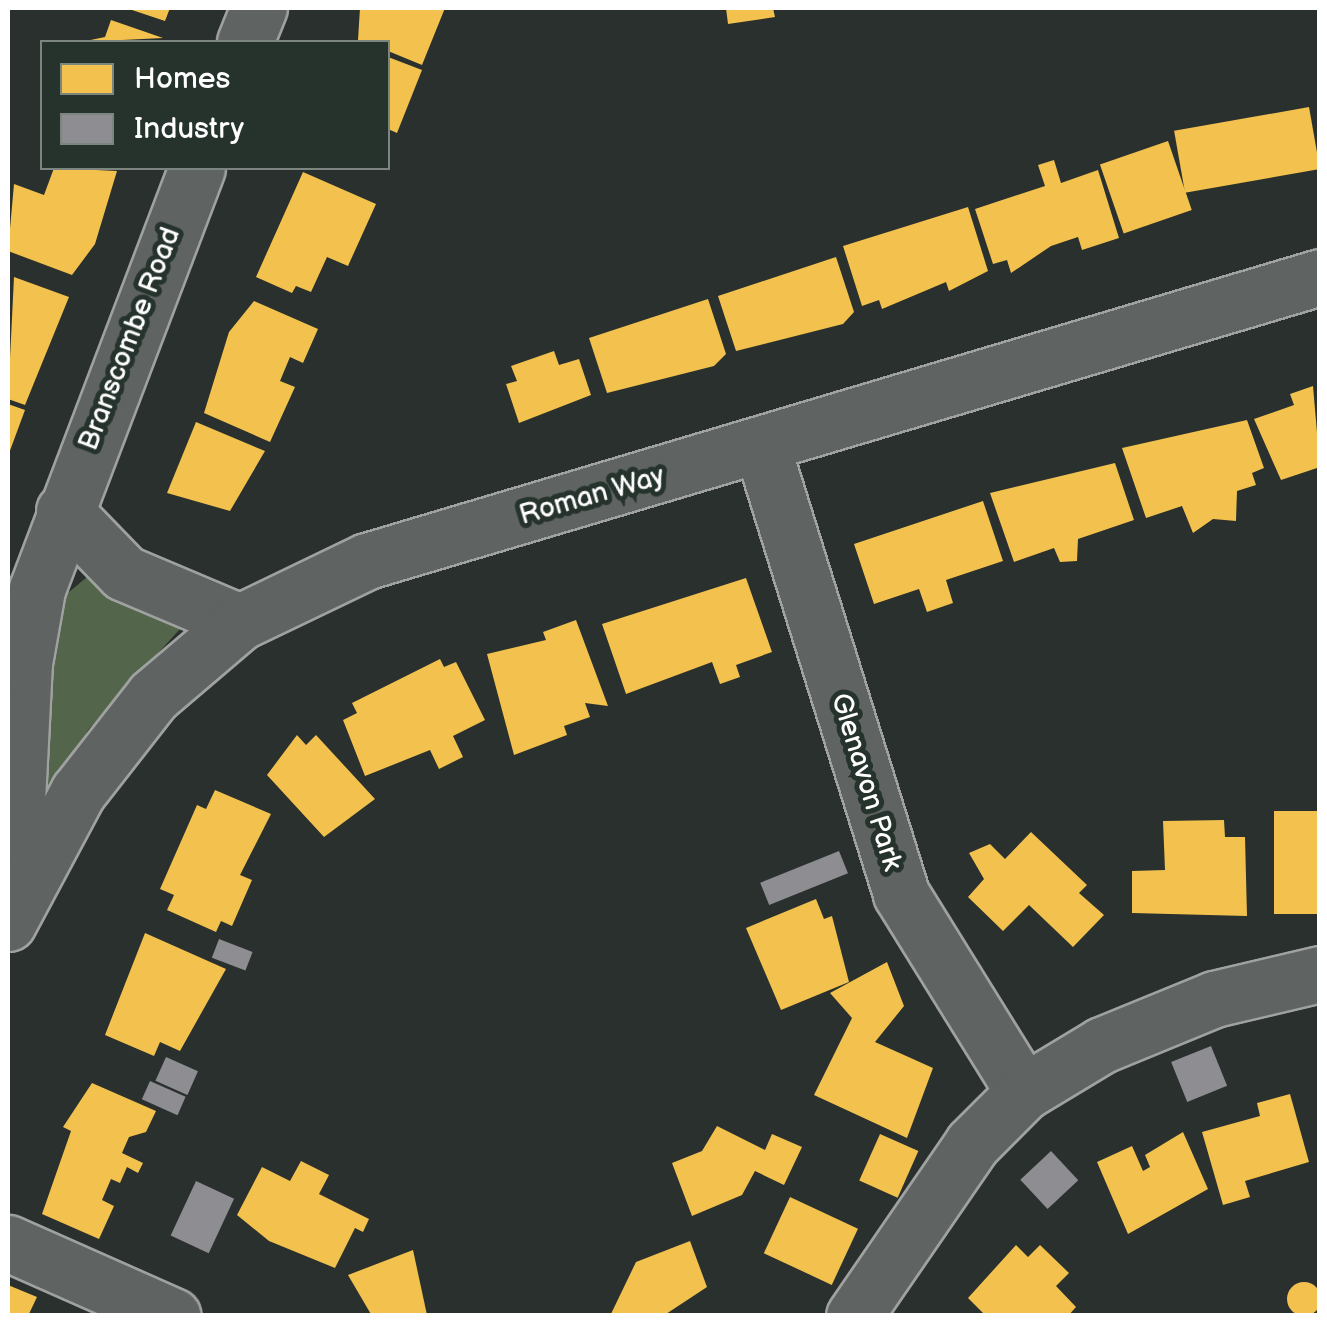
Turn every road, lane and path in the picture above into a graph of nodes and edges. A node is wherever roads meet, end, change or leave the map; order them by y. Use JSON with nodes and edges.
{"nodes":[{"id":1,"x":259,"y":8,"type":"edge"},
{"id":2,"x":246,"y":40,"type":"edge"},
{"id":3,"x":196,"y":170,"type":"edge"},
{"id":4,"x":1320,"y":277,"type":"edge"},
{"id":5,"x":762,"y":447,"type":"junction"},
{"id":6,"x":64,"y":512,"type":"junction"},
{"id":7,"x":240,"y":622,"type":"junction"},
{"id":8,"x":10,"y":917,"type":"edge"},
{"id":9,"x":1320,"y":974,"type":"edge"},
{"id":10,"x":1024,"y":1092,"type":"junction"},
{"id":11,"x":8,"y":1243,"type":"edge"},
{"id":12,"x":173,"y":1316,"type":"edge"},
{"id":13,"x":854,"y":1316,"type":"edge"}],
"edges":[{"from":1,"to":2,"type":"street"},
{"from":3,"to":6,"type":"street","name":"Branscombe Road"},
{"from":4,"to":5,"type":"street","name":"Roman Way"},
{"from":5,"to":7,"type":"street","name":"Roman Way"},
{"from":5,"to":10,"type":"street","name":"Glenavon Park"},
{"from":6,"to":7,"type":"street"},
{"from":6,"to":8,"type":"street","name":"Branscombe Road"},
{"from":7,"to":8,"type":"street","name":"Roman Way"},
{"from":9,"to":10,"type":"street"},
{"from":10,"to":13,"type":"street"},
{"from":11,"to":12,"type":"street"}]}
